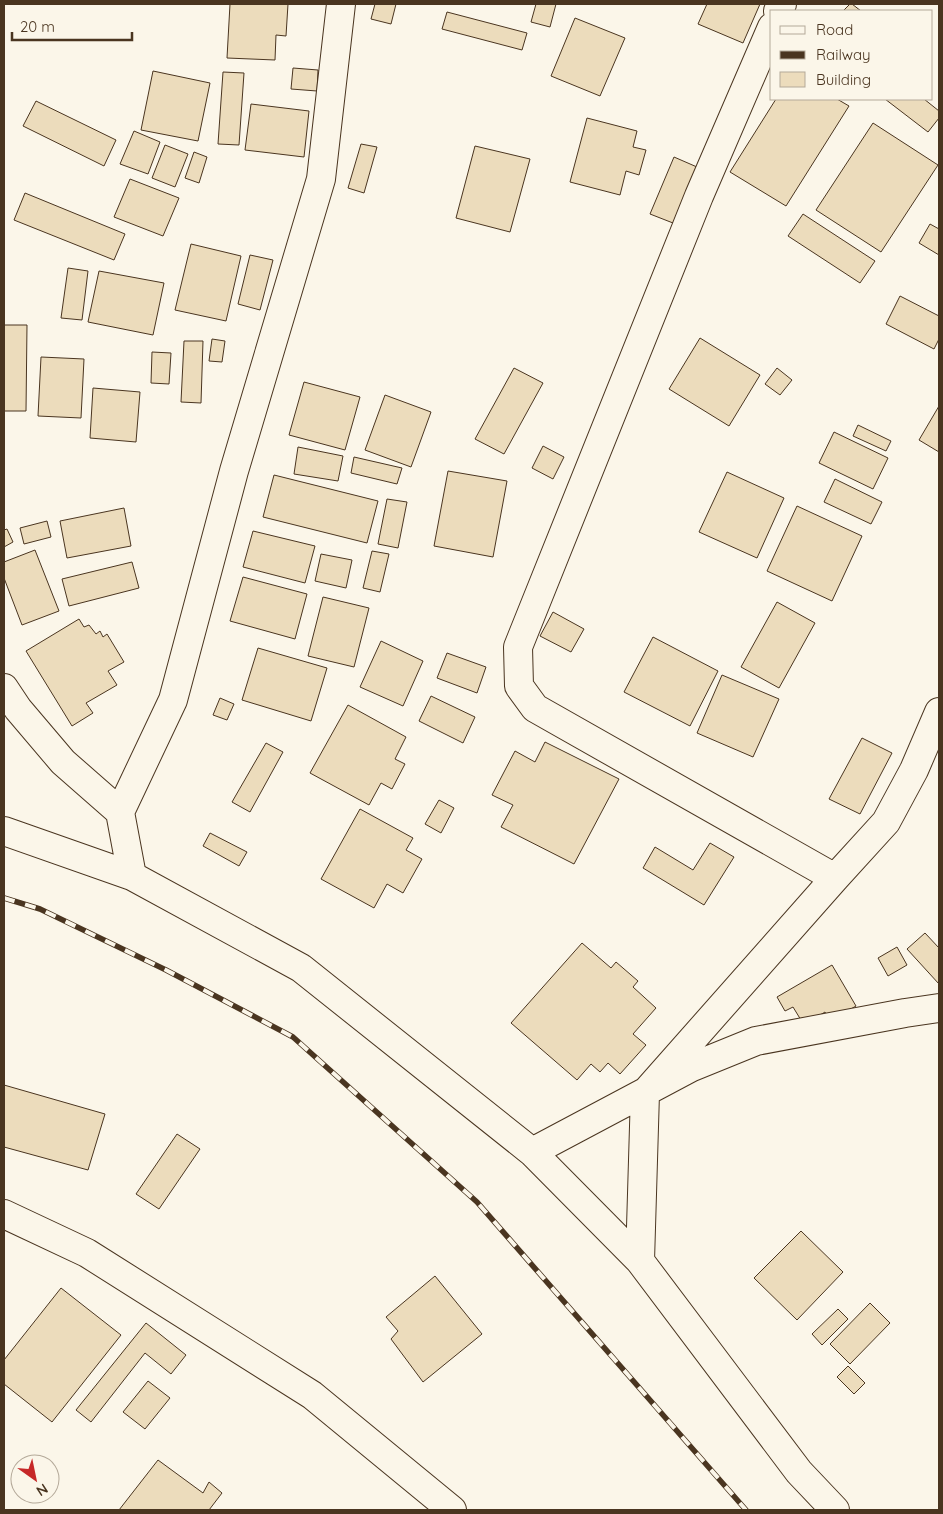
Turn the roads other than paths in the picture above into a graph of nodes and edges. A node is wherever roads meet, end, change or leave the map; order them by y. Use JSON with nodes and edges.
{"nodes":[{"id":1,"x":341,"y":4,"type":"edge"},
{"id":2,"x":770,"y":32,"type":"edge"},
{"id":3,"x":4,"y":688,"type":"edge"},
{"id":4,"x":939,"y":712,"type":"edge"},
{"id":5,"x":120,"y":812,"type":"junction"},
{"id":6,"x":4,"y":831,"type":"edge"},
{"id":7,"x":132,"y":876,"type":"junction"},
{"id":8,"x":835,"y":878,"type":"junction"},
{"id":9,"x":939,"y":1008,"type":"edge"},
{"id":10,"x":646,"y":1093,"type":"junction"},
{"id":11,"x":532,"y":1152,"type":"junction"},
{"id":12,"x":4,"y":1214,"type":"edge"},
{"id":13,"x":640,"y":1261,"type":"junction"},
{"id":14,"x":452,"y":1510,"type":"edge"},
{"id":15,"x":835,"y":1510,"type":"edge"}],
"edges":[{"from":1,"to":5,"type":"street"},
{"from":2,"to":8,"type":"street"},
{"from":3,"to":5,"type":"street"},
{"from":4,"to":8,"type":"street"},
{"from":5,"to":7,"type":"street"},
{"from":6,"to":7,"type":"street"},
{"from":7,"to":11,"type":"street"},
{"from":8,"to":10,"type":"street"},
{"from":9,"to":10,"type":"street"},
{"from":10,"to":11,"type":"street"},
{"from":10,"to":13,"type":"street"},
{"from":11,"to":13,"type":"street"},
{"from":12,"to":14,"type":"street"},
{"from":13,"to":15,"type":"street"}]}
